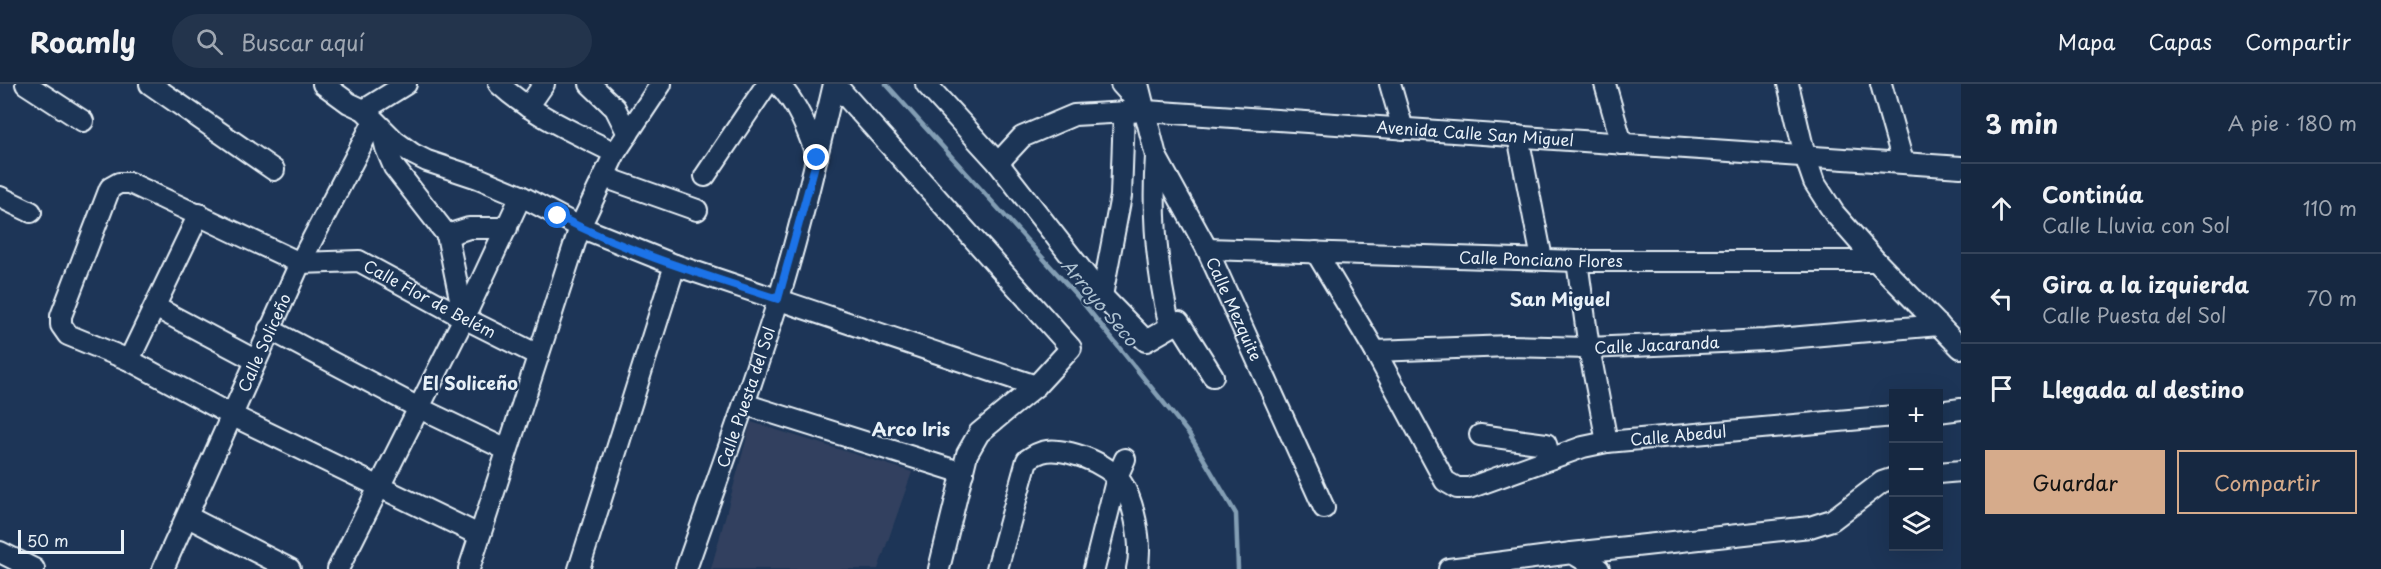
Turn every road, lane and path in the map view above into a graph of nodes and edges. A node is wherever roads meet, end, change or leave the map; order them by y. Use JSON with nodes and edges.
{"nodes":[{"id":1,"x":26,"y":84,"type":"edge"},
{"id":2,"x":150,"y":84,"type":"edge"},
{"id":3,"x":323,"y":84,"type":"edge"},
{"id":4,"x":406,"y":84,"type":"edge"},
{"id":5,"x":499,"y":84,"type":"edge"},
{"id":6,"x":544,"y":84,"type":"edge"},
{"id":7,"x":590,"y":84,"type":"edge"},
{"id":8,"x":661,"y":84,"type":"edge"},
{"id":9,"x":766,"y":84,"type":"edge"},
{"id":10,"x":778,"y":84,"type":"edge"},
{"id":11,"x":835,"y":84,"type":"edge"},
{"id":12,"x":926,"y":84,"type":"edge"},
{"id":13,"x":1121,"y":84,"type":"edge"},
{"id":14,"x":1137,"y":84,"type":"edge"},
{"id":15,"x":1390,"y":84,"type":"edge"},
{"id":16,"x":1605,"y":84,"type":"edge"},
{"id":17,"x":1788,"y":84,"type":"edge"},
{"id":18,"x":1881,"y":84,"type":"edge"},
{"id":19,"x":528,"y":107,"type":"junction"},
{"id":20,"x":362,"y":109,"type":"edge"},
{"id":21,"x":1146,"y":111,"type":"junction"},
{"id":22,"x":1124,"y":112,"type":"junction"},
{"id":23,"x":83,"y":121,"type":"dead end"},
{"id":24,"x":1403,"y":129,"type":"junction"},
{"id":25,"x":628,"y":134,"type":"junction"},
{"id":26,"x":1518,"y":136,"type":"junction"},
{"id":27,"x":1622,"y":144,"type":"junction"},
{"id":28,"x":615,"y":153,"type":"junction"},
{"id":29,"x":1156,"y":156,"type":"junction"},
{"id":30,"x":1805,"y":156,"type":"junction"},
{"id":31,"x":817,"y":158,"type":"junction"},
{"id":32,"x":1903,"y":162,"type":"junction"},
{"id":33,"x":998,"y":163,"type":"junction"},
{"id":34,"x":1961,"y":167,"type":"edge"},
{"id":35,"x":274,"y":170,"type":"dead end"},
{"id":36,"x":705,"y":176,"type":"dead end"},
{"id":37,"x":604,"y":177,"type":"junction"},
{"id":38,"x":521,"y":196,"type":"junction"},
{"id":39,"x":0,"y":197,"type":"edge"},
{"id":40,"x":697,"y":210,"type":"dead end"},
{"id":41,"x":31,"y":212,"type":"dead end"},
{"id":42,"x":199,"y":214,"type":"junction"},
{"id":43,"x":579,"y":227,"type":"junction"},
{"id":44,"x":507,"y":228,"type":"junction"},
{"id":45,"x":447,"y":235,"type":"junction"},
{"id":46,"x":1207,"y":249,"type":"junction"},
{"id":47,"x":1316,"y":252,"type":"junction"},
{"id":48,"x":1542,"y":259,"type":"junction"},
{"id":49,"x":1577,"y":261,"type":"junction"},
{"id":50,"x":1876,"y":261,"type":"junction"},
{"id":51,"x":300,"y":263,"type":"junction"},
{"id":52,"x":675,"y":265,"type":"junction"},
{"id":53,"x":1102,"y":296,"type":"junction"},
{"id":54,"x":778,"y":299,"type":"junction"},
{"id":55,"x":154,"y":307,"type":"junction"},
{"id":56,"x":464,"y":318,"type":"junction"},
{"id":57,"x":1174,"y":325,"type":"junction"},
{"id":58,"x":1939,"y":325,"type":"junction"},
{"id":59,"x":269,"y":329,"type":"junction"},
{"id":60,"x":1589,"y":348,"type":"junction"},
{"id":61,"x":1961,"y":348,"type":"edge"},
{"id":62,"x":1375,"y":351,"type":"junction"},
{"id":63,"x":538,"y":356,"type":"junction"},
{"id":64,"x":129,"y":360,"type":"junction"},
{"id":65,"x":255,"y":360,"type":"junction"},
{"id":66,"x":1214,"y":376,"type":"dead end"},
{"id":67,"x":1036,"y":386,"type":"junction"},
{"id":68,"x":744,"y":404,"type":"junction"},
{"id":69,"x":419,"y":408,"type":"junction"},
{"id":70,"x":1961,"y":409,"type":"edge"},
{"id":71,"x":1943,"y":411,"type":"edge"},
{"id":72,"x":231,"y":415,"type":"junction"},
{"id":73,"x":1889,"y":416,"type":"edge"},
{"id":74,"x":1480,"y":435,"type":"dead end"},
{"id":75,"x":1607,"y":442,"type":"junction"},
{"id":76,"x":507,"y":450,"type":"junction"},
{"id":77,"x":1550,"y":458,"type":"junction"},
{"id":78,"x":1121,"y":468,"type":"junction"},
{"id":79,"x":1961,"y":471,"type":"edge"},
{"id":80,"x":963,"y":473,"type":"junction"},
{"id":81,"x":1943,"y":473,"type":"edge"},
{"id":82,"x":1889,"y":479,"type":"edge"},
{"id":83,"x":379,"y":486,"type":"junction"},
{"id":84,"x":1324,"y":508,"type":"dead end"},
{"id":85,"x":188,"y":517,"type":"junction"},
{"id":86,"x":479,"y":535,"type":"junction"},
{"id":87,"x":0,"y":552,"type":"edge"},
{"id":88,"x":1572,"y":553,"type":"junction"},
{"id":89,"x":1462,"y":568,"type":"edge"},
{"id":90,"x":34,"y":569,"type":"edge"},
{"id":91,"x":163,"y":569,"type":"edge"},
{"id":92,"x":290,"y":569,"type":"edge"},
{"id":93,"x":338,"y":569,"type":"edge"},
{"id":94,"x":469,"y":569,"type":"edge"},
{"id":95,"x":579,"y":569,"type":"edge"},
{"id":96,"x":686,"y":569,"type":"edge"},
{"id":97,"x":939,"y":569,"type":"edge"},
{"id":98,"x":997,"y":569,"type":"edge"},
{"id":99,"x":1094,"y":569,"type":"edge"},
{"id":100,"x":1137,"y":569,"type":"edge"},
{"id":101,"x":1599,"y":569,"type":"edge"}],
"edges":[{"from":1,"to":23,"type":"street"},
{"from":2,"to":35,"type":"street"},
{"from":3,"to":20,"type":"street"},
{"from":4,"to":20,"type":"street"},
{"from":5,"to":19,"type":"street"},
{"from":6,"to":19,"type":"street"},
{"from":7,"to":25,"type":"street"},
{"from":8,"to":25,"type":"street"},
{"from":9,"to":36,"type":"street"},
{"from":10,"to":31,"type":"street"},
{"from":11,"to":31,"type":"street","name":"Calle Puesta del Sol"},
{"from":11,"to":67,"type":"street"},
{"from":12,"to":33,"type":"street"},
{"from":13,"to":21,"type":"street"},
{"from":14,"to":21,"type":"street","name":"Calle Mezquite"},
{"from":15,"to":24,"type":"street"},
{"from":16,"to":27,"type":"street"},
{"from":17,"to":30,"type":"street"},
{"from":18,"to":32,"type":"street"},
{"from":19,"to":28,"type":"street"},
{"from":20,"to":38,"type":"street"},
{"from":20,"to":45,"type":"street"},
{"from":20,"to":51,"type":"street","name":"Calle Soliceño"},
{"from":21,"to":22,"type":"street","name":"Avenida Calle San Miguel"},
{"from":21,"to":24,"type":"street","name":"Avenida Calle San Miguel"},
{"from":21,"to":29,"type":"street","name":"Calle Mezquite"},
{"from":22,"to":33,"type":"street","name":"Avenida Calle San Miguel"},
{"from":22,"to":53,"type":"street"},
{"from":24,"to":26,"type":"street","name":"Avenida Calle San Miguel"},
{"from":25,"to":28,"type":"street"},
{"from":26,"to":27,"type":"street","name":"Avenida Calle San Miguel"},
{"from":26,"to":48,"type":"street"},
{"from":27,"to":30,"type":"street","name":"Avenida Calle San Miguel"},
{"from":28,"to":37,"type":"street"},
{"from":29,"to":46,"type":"street","name":"Calle Mezquite"},
{"from":29,"to":57,"type":"street"},
{"from":30,"to":32,"type":"street","name":"Avenida Calle San Miguel"},
{"from":30,"to":50,"type":"street"},
{"from":31,"to":54,"type":"street","name":"Calle Puesta del Sol"},
{"from":32,"to":34,"type":"street","name":"Avenida Calle San Miguel"},
{"from":33,"to":53,"type":"street"},
{"from":37,"to":40,"type":"street"},
{"from":37,"to":43,"type":"street"},
{"from":38,"to":43,"type":"street"},
{"from":38,"to":44,"type":"street"},
{"from":39,"to":41,"type":"street"},
{"from":42,"to":51,"type":"street","name":"Calle Flor de Belém"},
{"from":42,"to":55,"type":"street"},
{"from":42,"to":64,"type":"street","name":"Calle Flor de Belém"},
{"from":43,"to":52,"type":"street"},
{"from":43,"to":63,"type":"street"},
{"from":44,"to":45,"type":"street"},
{"from":44,"to":56,"type":"street"},
{"from":45,"to":56,"type":"street"},
{"from":46,"to":47,"type":"street","name":"Calle Ponciano Flores"},
{"from":46,"to":84,"type":"street","name":"Calle Mezquite"},
{"from":47,"to":48,"type":"street","name":"Calle Ponciano Flores"},
{"from":47,"to":62,"type":"street"},
{"from":48,"to":49,"type":"street","name":"Calle Ponciano Flores"},
{"from":49,"to":50,"type":"street","name":"Calle Ponciano Flores"},
{"from":49,"to":60,"type":"street"},
{"from":50,"to":58,"type":"street"},
{"from":51,"to":56,"type":"street","name":"Calle Flor de Belém"},
{"from":51,"to":59,"type":"street","name":"Calle Soliceño"},
{"from":52,"to":54,"type":"street"},
{"from":52,"to":95,"type":"street"},
{"from":53,"to":57,"type":"street"},
{"from":54,"to":67,"type":"street"},
{"from":54,"to":68,"type":"street","name":"Calle Puesta del Sol"},
{"from":55,"to":64,"type":"street"},
{"from":55,"to":65,"type":"street"},
{"from":56,"to":63,"type":"street","name":"Calle Flor de Belém"},
{"from":56,"to":69,"type":"street"},
{"from":57,"to":66,"type":"street"},
{"from":58,"to":60,"type":"street","name":"Calle Jacaranda"},
{"from":58,"to":61,"type":"street"},
{"from":59,"to":65,"type":"street","name":"Calle Soliceño"},
{"from":59,"to":69,"type":"street"},
{"from":60,"to":62,"type":"street","name":"Calle Jacaranda"},
{"from":60,"to":75,"type":"street"},
{"from":62,"to":77,"type":"street","name":"Calle Abedul"},
{"from":63,"to":76,"type":"street"},
{"from":64,"to":72,"type":"street"},
{"from":65,"to":72,"type":"street","name":"Calle Soliceño"},
{"from":67,"to":80,"type":"street"},
{"from":68,"to":80,"type":"street"},
{"from":68,"to":96,"type":"street","name":"Calle Puesta del Sol"},
{"from":69,"to":76,"type":"street"},
{"from":69,"to":83,"type":"street"},
{"from":70,"to":71,"type":"street"},
{"from":72,"to":83,"type":"street"},
{"from":72,"to":85,"type":"street","name":"Calle Soliceño"},
{"from":73,"to":75,"type":"street","name":"Calle Abedul"},
{"from":74,"to":77,"type":"street"},
{"from":75,"to":77,"type":"street","name":"Calle Abedul"},
{"from":76,"to":86,"type":"street"},
{"from":78,"to":98,"type":"street"},
{"from":78,"to":99,"type":"street"},
{"from":78,"to":100,"type":"street"},
{"from":79,"to":81,"type":"street"},
{"from":80,"to":97,"type":"street"},
{"from":82,"to":88,"type":"street"},
{"from":83,"to":86,"type":"street"},
{"from":83,"to":93,"type":"street"},
{"from":85,"to":91,"type":"street","name":"Calle Soliceño"},
{"from":85,"to":92,"type":"street"},
{"from":86,"to":94,"type":"street"},
{"from":87,"to":90,"type":"street"},
{"from":88,"to":89,"type":"street"},
{"from":88,"to":101,"type":"street"}]}
